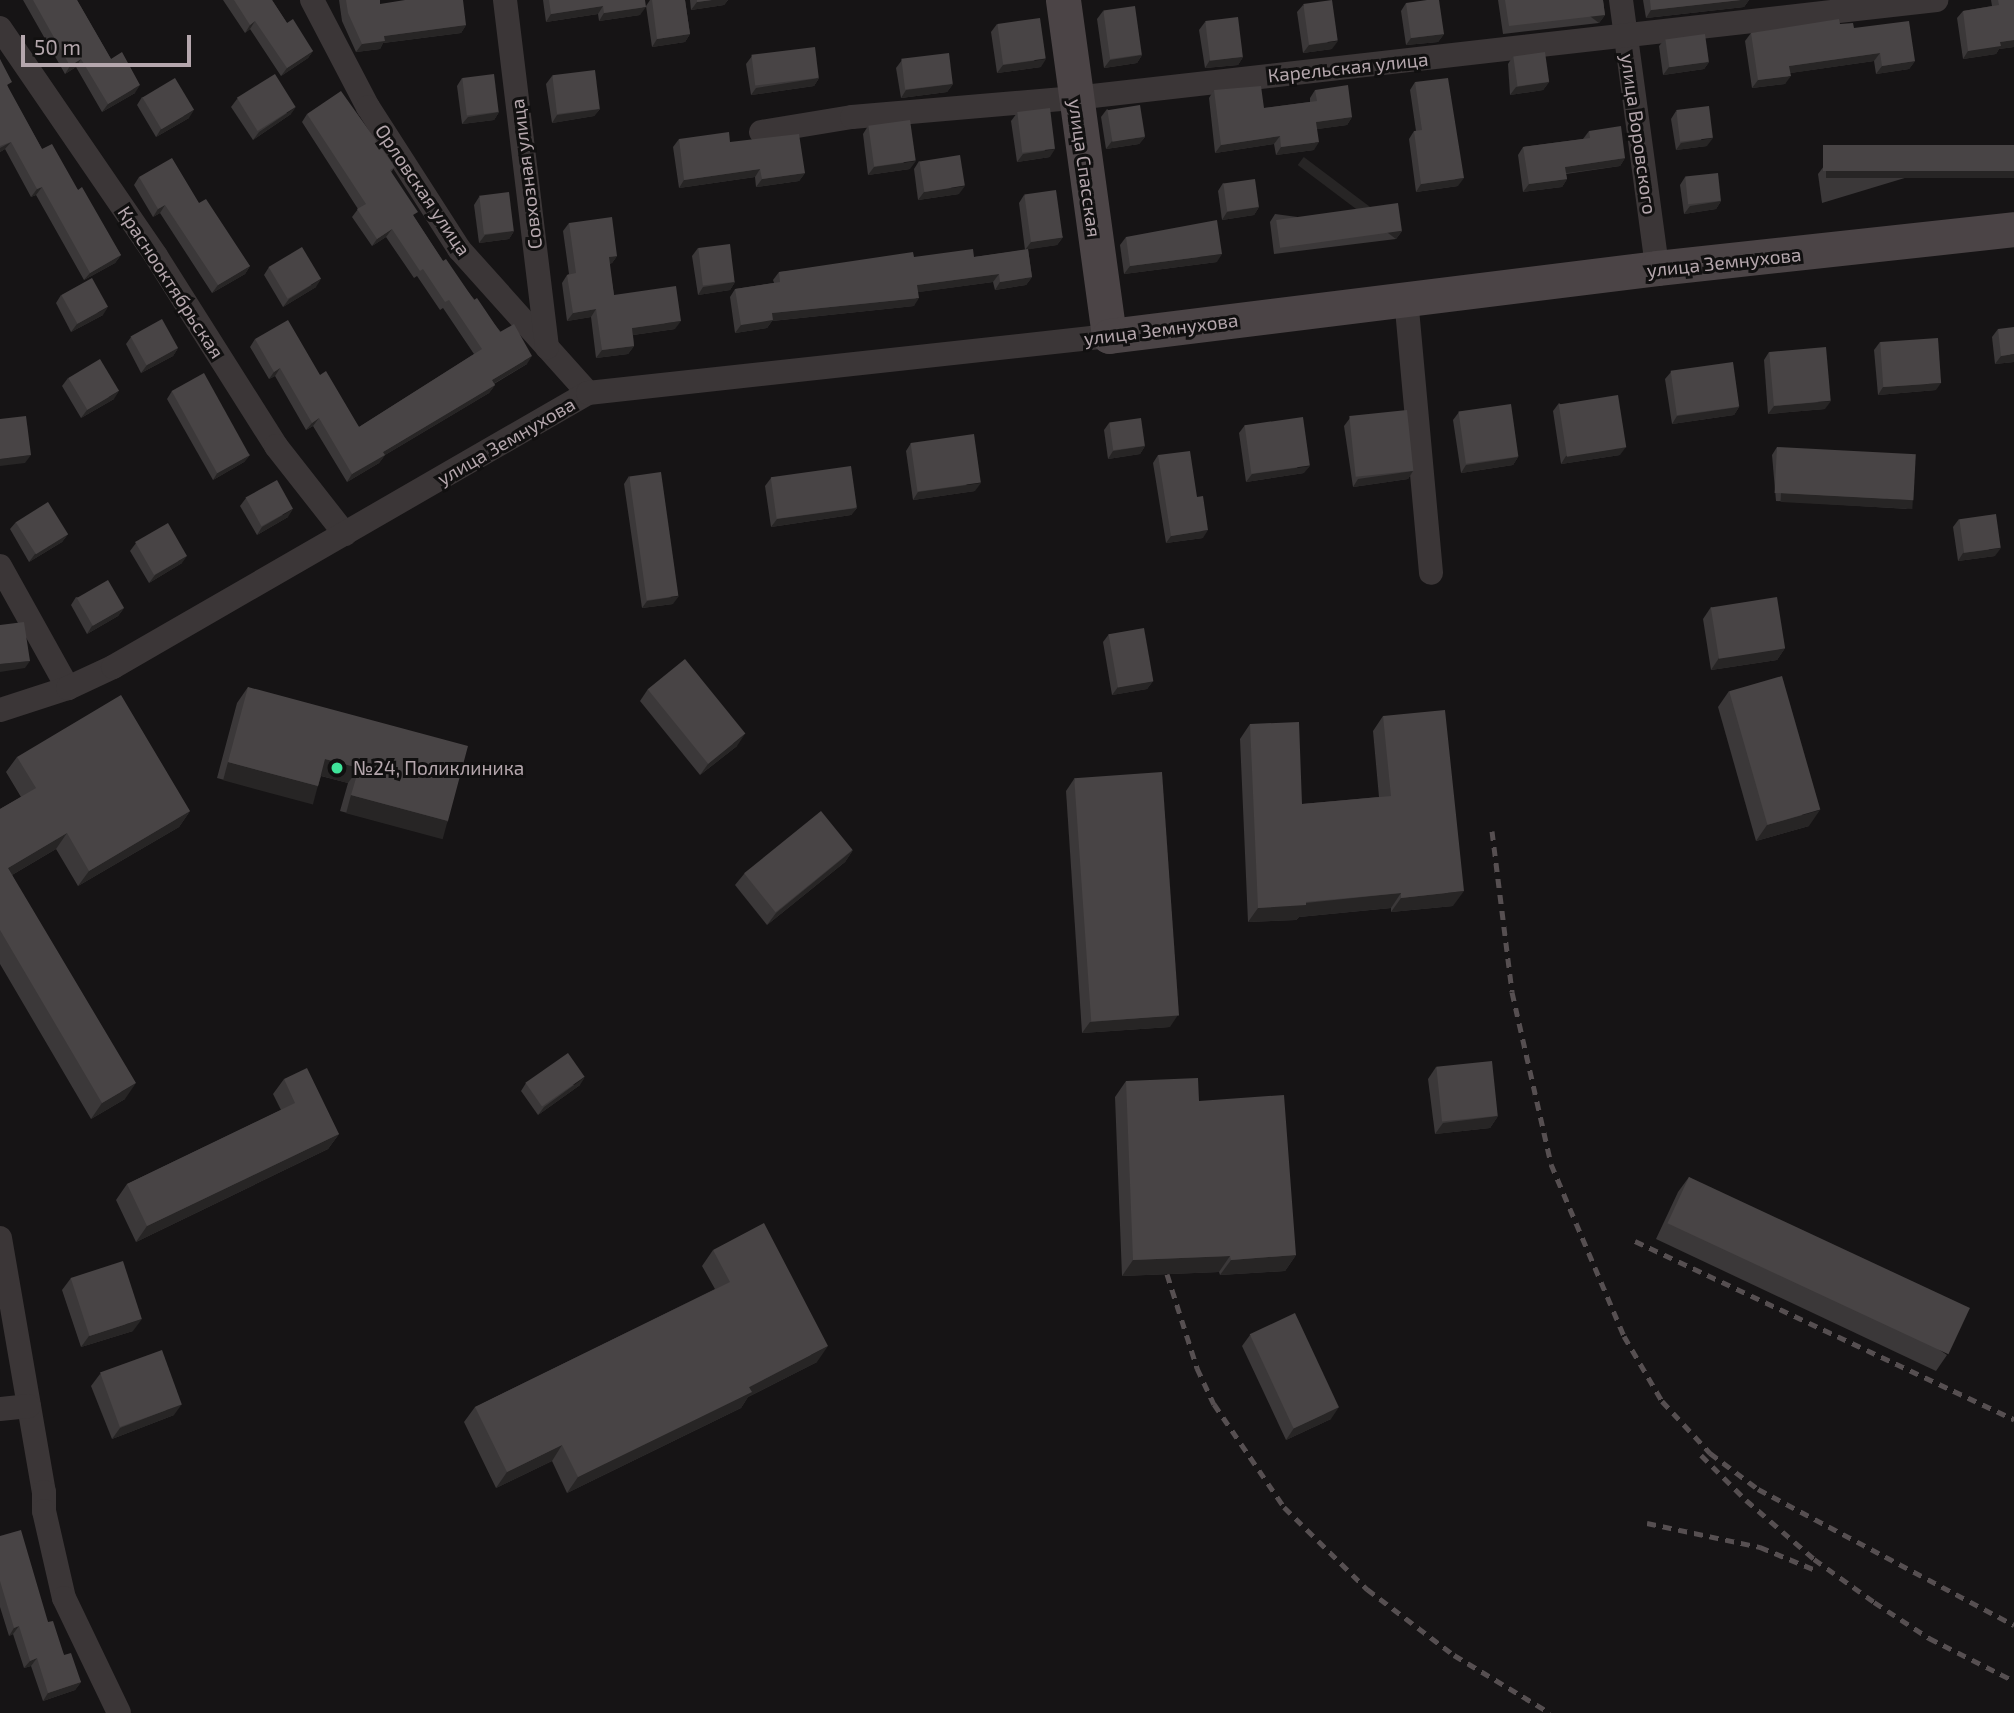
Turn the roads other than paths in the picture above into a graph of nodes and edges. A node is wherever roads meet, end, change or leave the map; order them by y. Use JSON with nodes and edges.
{"nodes":[{"id":1,"x":312,"y":0,"type":"edge"},
{"id":2,"x":505,"y":0,"type":"edge"},
{"id":3,"x":1063,"y":0,"type":"edge"},
{"id":4,"x":1621,"y":0,"type":"edge"},
{"id":5,"x":1936,"y":0,"type":"edge"},
{"id":6,"x":0,"y":28,"type":"edge"},
{"id":7,"x":1625,"y":37,"type":"junction"},
{"id":8,"x":1075,"y":97,"type":"junction"},
{"id":9,"x":761,"y":132,"type":"dead end"},
{"id":10,"x":2014,"y":229,"type":"edge"},
{"id":11,"x":1657,"y":268,"type":"junction"},
{"id":12,"x":1406,"y":298,"type":"junction"},
{"id":13,"x":1109,"y":336,"type":"junction"},
{"id":14,"x":547,"y":347,"type":"junction"},
{"id":15,"x":589,"y":393,"type":"junction"},
{"id":16,"x":345,"y":534,"type":"junction"},
{"id":17,"x":0,"y":566,"type":"edge"},
{"id":18,"x":1431,"y":573,"type":"dead end"},
{"id":19,"x":68,"y":688,"type":"junction"},
{"id":20,"x":0,"y":710,"type":"edge"},
{"id":21,"x":0,"y":1238,"type":"edge"},
{"id":22,"x":29,"y":1406,"type":"junction"},
{"id":23,"x":0,"y":1409,"type":"edge"},
{"id":24,"x":120,"y":1713,"type":"edge"}],
"edges":[{"from":1,"to":14,"type":"street","name":"Орловская улица"},
{"from":2,"to":14,"type":"street","name":"Совхозная улица"},
{"from":3,"to":8,"type":"street","name":"улица Спасская"},
{"from":4,"to":7,"type":"street","name":"улица Воровского"},
{"from":5,"to":7,"type":"street","name":"Карельская улица"},
{"from":6,"to":16,"type":"street","name":"Краснооктябрьская"},
{"from":7,"to":8,"type":"street","name":"Карельская улица"},
{"from":7,"to":11,"type":"street","name":"улица Воровского"},
{"from":8,"to":9,"type":"street","name":"Карельская улица"},
{"from":8,"to":13,"type":"street","name":"улица Спасская"},
{"from":10,"to":11,"type":"street","name":"улица Земнухова"},
{"from":11,"to":12,"type":"street","name":"улица Земнухова"},
{"from":12,"to":13,"type":"street","name":"улица Земнухова"},
{"from":12,"to":18,"type":"street"},
{"from":13,"to":15,"type":"street","name":"улица Земнухова"},
{"from":14,"to":15,"type":"street","name":"Орловская улица"},
{"from":15,"to":16,"type":"street","name":"улица Земнухова"},
{"from":16,"to":19,"type":"street","name":"улица Земнухова"},
{"from":17,"to":19,"type":"street"},
{"from":19,"to":20,"type":"street","name":"улица Земнухова"},
{"from":21,"to":22,"type":"street"},
{"from":22,"to":23,"type":"street"},
{"from":22,"to":24,"type":"street"}]}
